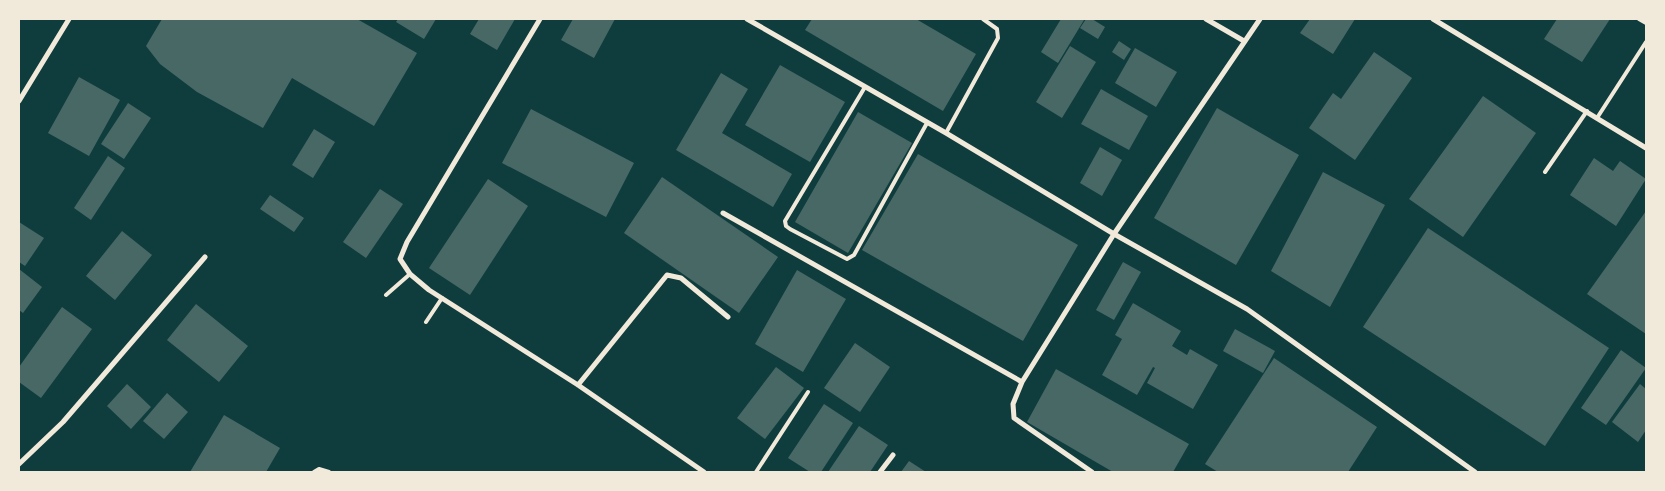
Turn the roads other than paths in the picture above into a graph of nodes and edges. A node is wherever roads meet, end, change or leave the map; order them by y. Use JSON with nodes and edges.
{"nodes":[{"id":1,"x":69,"y":19,"type":"edge"},
{"id":2,"x":540,"y":19,"type":"edge"},
{"id":3,"x":746,"y":19,"type":"edge"},
{"id":4,"x":983,"y":19,"type":"edge"},
{"id":5,"x":1206,"y":19,"type":"edge"},
{"id":6,"x":1260,"y":19,"type":"edge"},
{"id":7,"x":1433,"y":19,"type":"edge"},
{"id":8,"x":1639,"y":19,"type":"edge"},
{"id":9,"x":1646,"y":23,"type":"edge"},
{"id":10,"x":1244,"y":41,"type":"junction"},
{"id":11,"x":1646,"y":42,"type":"edge"},
{"id":12,"x":865,"y":87,"type":"junction"},
{"id":13,"x":19,"y":101,"type":"edge"},
{"id":14,"x":1587,"y":111,"type":"junction"},
{"id":15,"x":1597,"y":118,"type":"junction"},
{"id":16,"x":927,"y":123,"type":"junction"},
{"id":17,"x":946,"y":133,"type":"junction"},
{"id":18,"x":1646,"y":148,"type":"edge"},
{"id":19,"x":1545,"y":172,"type":"dead end"},
{"id":20,"x":723,"y":213,"type":"dead end"},
{"id":21,"x":1114,"y":234,"type":"junction"},
{"id":22,"x":204,"y":257,"type":"dead end"},
{"id":23,"x":410,"y":274,"type":"junction"},
{"id":24,"x":386,"y":295,"type":"dead end"},
{"id":25,"x":442,"y":298,"type":"junction"},
{"id":26,"x":728,"y":317,"type":"dead end"},
{"id":27,"x":426,"y":322,"type":"dead end"},
{"id":28,"x":1022,"y":382,"type":"junction"},
{"id":29,"x":578,"y":385,"type":"junction"},
{"id":30,"x":808,"y":392,"type":"dead end"},
{"id":31,"x":892,"y":455,"type":"dead end"},
{"id":32,"x":19,"y":464,"type":"edge"},
{"id":33,"x":314,"y":472,"type":"edge"},
{"id":34,"x":329,"y":472,"type":"edge"},
{"id":35,"x":704,"y":472,"type":"edge"},
{"id":36,"x":756,"y":472,"type":"edge"},
{"id":37,"x":880,"y":472,"type":"edge"},
{"id":38,"x":1092,"y":472,"type":"edge"},
{"id":39,"x":1475,"y":472,"type":"edge"}],
"edges":[{"from":1,"to":13,"type":"street"},
{"from":2,"to":23,"type":"street"},
{"from":3,"to":12,"type":"street"},
{"from":4,"to":17,"type":"lane"},
{"from":5,"to":10,"type":"street"},
{"from":6,"to":10,"type":"street"},
{"from":7,"to":14,"type":"street"},
{"from":8,"to":9,"type":"lane"},
{"from":10,"to":21,"type":"street"},
{"from":11,"to":15,"type":"lane"},
{"from":12,"to":16,"type":"street"},
{"from":12,"to":16,"type":"lane"},
{"from":14,"to":15,"type":"street"},
{"from":14,"to":19,"type":"lane"},
{"from":15,"to":18,"type":"street"},
{"from":16,"to":17,"type":"street"},
{"from":17,"to":21,"type":"street"},
{"from":20,"to":28,"type":"street"},
{"from":21,"to":28,"type":"street"},
{"from":21,"to":39,"type":"street"},
{"from":22,"to":32,"type":"street"},
{"from":23,"to":24,"type":"lane"},
{"from":23,"to":25,"type":"street"},
{"from":25,"to":27,"type":"lane"},
{"from":25,"to":29,"type":"street"},
{"from":26,"to":29,"type":"street"},
{"from":28,"to":38,"type":"street"},
{"from":29,"to":35,"type":"street"},
{"from":30,"to":36,"type":"lane"},
{"from":31,"to":37,"type":"street"},
{"from":33,"to":34,"type":"lane"}]}
